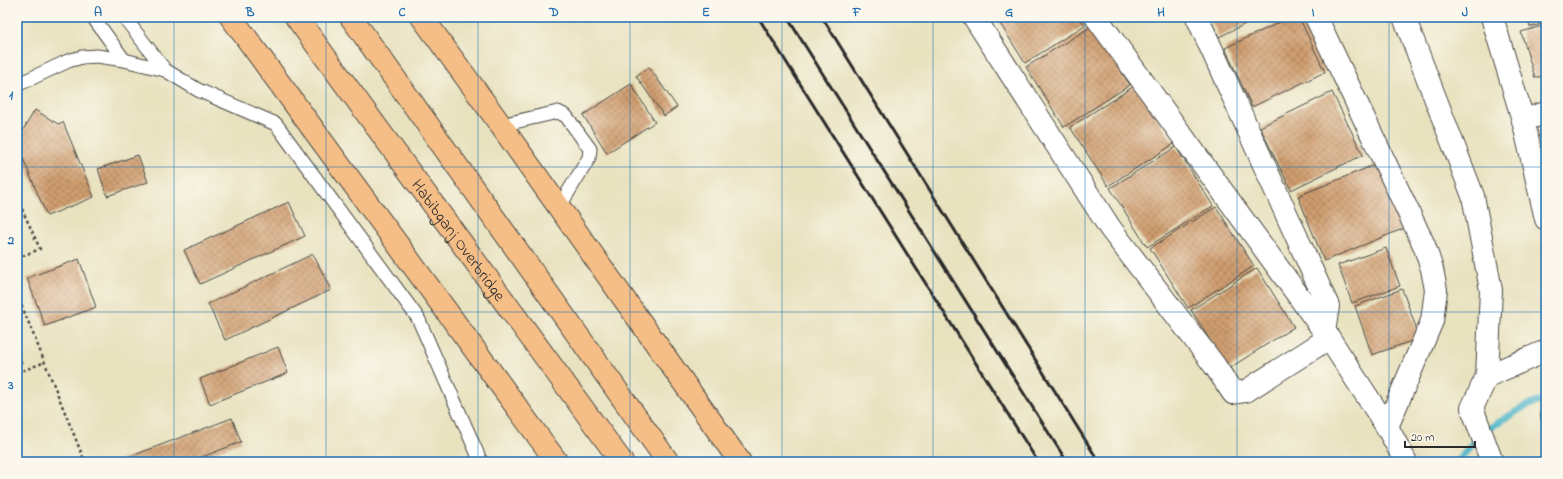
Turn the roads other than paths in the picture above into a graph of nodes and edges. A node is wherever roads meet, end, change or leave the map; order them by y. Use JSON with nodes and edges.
{"nodes":[{"id":1,"x":92,"y":17,"type":"edge"},
{"id":2,"x":124,"y":17,"type":"edge"},
{"id":3,"x":231,"y":17,"type":"edge"},
{"id":4,"x":296,"y":17,"type":"edge"},
{"id":5,"x":351,"y":17,"type":"edge"},
{"id":6,"x":422,"y":17,"type":"edge"},
{"id":7,"x":974,"y":17,"type":"edge"},
{"id":8,"x":1096,"y":17,"type":"edge"},
{"id":9,"x":1197,"y":17,"type":"edge"},
{"id":10,"x":1316,"y":17,"type":"edge"},
{"id":11,"x":1404,"y":17,"type":"edge"},
{"id":12,"x":1492,"y":17,"type":"edge"},
{"id":13,"x":124,"y":60,"type":"junction"},
{"id":14,"x":165,"y":70,"type":"junction"},
{"id":15,"x":17,"y":85,"type":"edge"},
{"id":16,"x":1546,"y":113,"type":"edge"},
{"id":17,"x":1523,"y":120,"type":"junction"},
{"id":18,"x":501,"y":125,"type":"junction"},
{"id":19,"x":559,"y":207,"type":"junction"},
{"id":20,"x":1546,"y":219,"type":"edge"},
{"id":21,"x":1327,"y":335,"type":"junction"},
{"id":22,"x":1546,"y":351,"type":"edge"},
{"id":23,"x":1487,"y":376,"type":"junction"},
{"id":24,"x":1387,"y":426,"type":"junction"},
{"id":25,"x":481,"y":462,"type":"edge"},
{"id":26,"x":557,"y":462,"type":"edge"},
{"id":27,"x":622,"y":462,"type":"edge"},
{"id":28,"x":668,"y":462,"type":"edge"},
{"id":29,"x":740,"y":462,"type":"edge"},
{"id":30,"x":1406,"y":462,"type":"edge"},
{"id":31,"x":1492,"y":462,"type":"edge"}],
"edges":[{"from":1,"to":13,"type":"lane"},
{"from":2,"to":14,"type":"lane"},
{"from":3,"to":26,"type":"main road"},
{"from":4,"to":27,"type":"main road","name":"Habibganj Overbridge"},
{"from":5,"to":28,"type":"main road"},
{"from":6,"to":18,"type":"main road"},
{"from":7,"to":21,"type":"street"},
{"from":8,"to":21,"type":"street"},
{"from":9,"to":21,"type":"street"},
{"from":10,"to":24,"type":"street"},
{"from":11,"to":23,"type":"street"},
{"from":12,"to":17,"type":"street"},
{"from":13,"to":14,"type":"lane"},
{"from":13,"to":15,"type":"lane"},
{"from":14,"to":25,"type":"lane"},
{"from":16,"to":17,"type":"street"},
{"from":17,"to":20,"type":"street"},
{"from":18,"to":19,"type":"main road"},
{"from":18,"to":19,"type":"lane"},
{"from":19,"to":29,"type":"main road"},
{"from":21,"to":24,"type":"street"},
{"from":22,"to":23,"type":"street"},
{"from":23,"to":31,"type":"street"},
{"from":24,"to":30,"type":"street"}]}
